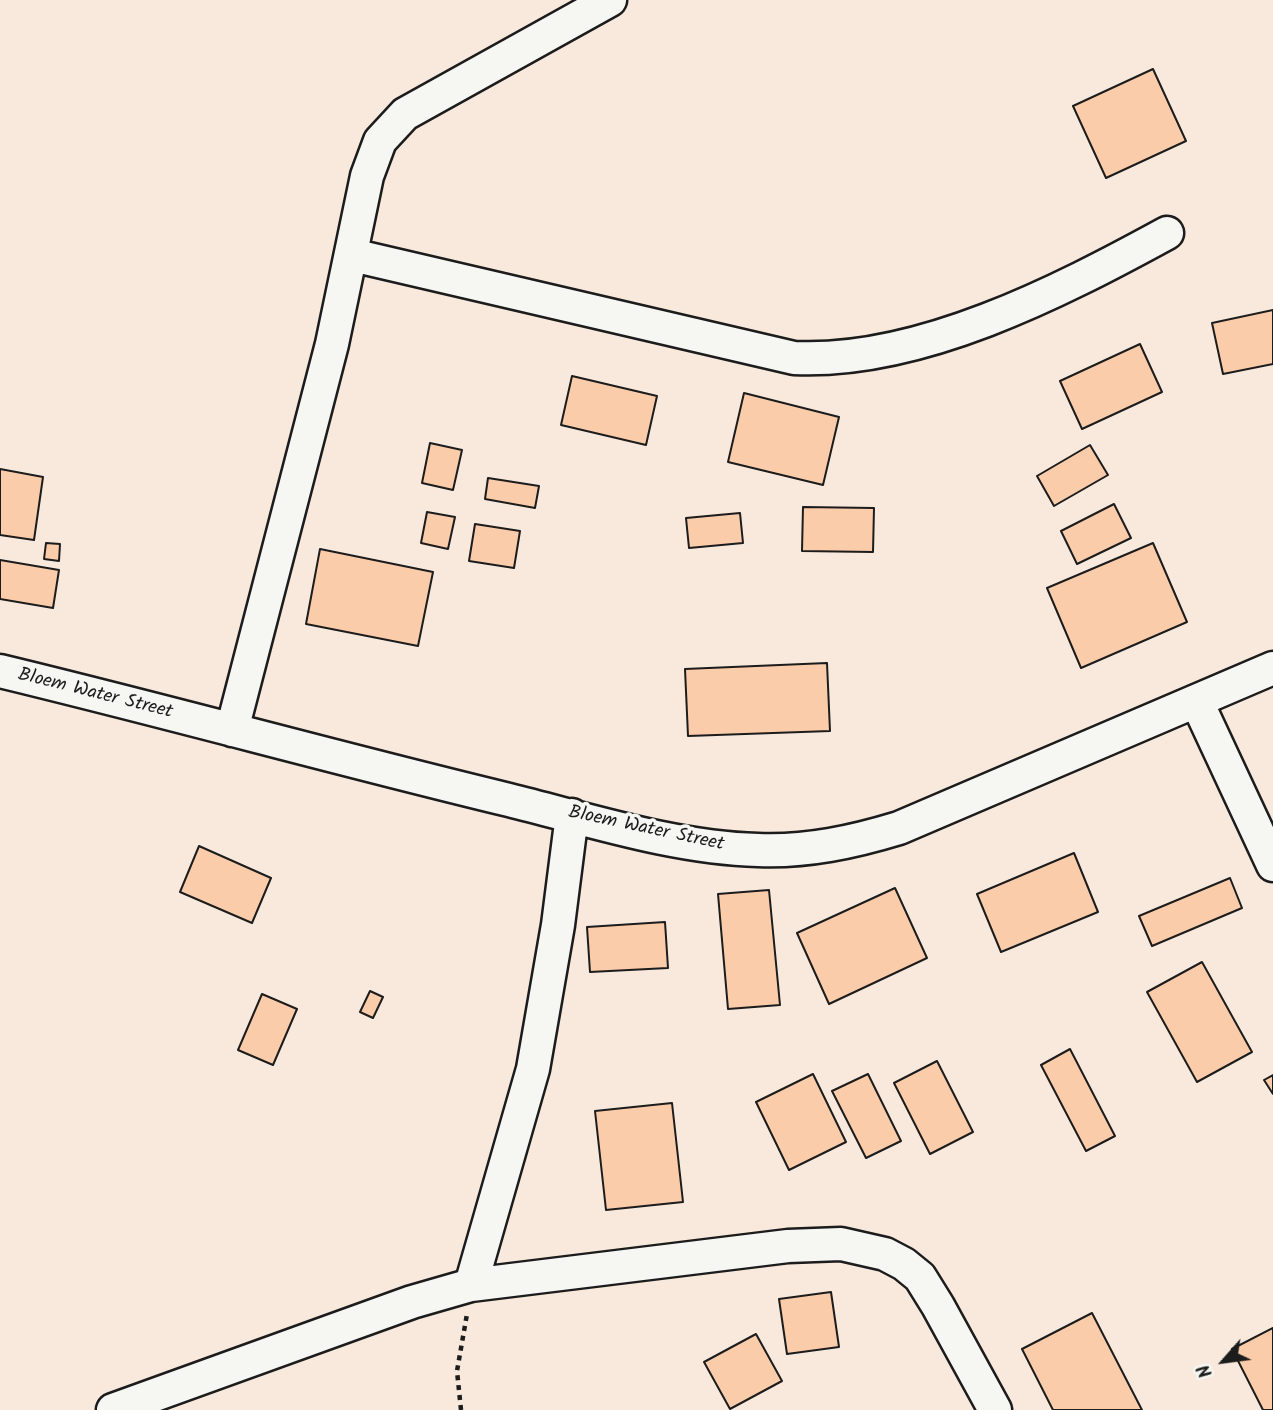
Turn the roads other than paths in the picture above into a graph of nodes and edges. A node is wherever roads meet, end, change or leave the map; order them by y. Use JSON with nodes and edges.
{"nodes":[{"id":1,"x":610,"y":0,"type":"edge"},
{"id":2,"x":1167,"y":233,"type":"dead end"},
{"id":3,"x":352,"y":255,"type":"junction"},
{"id":4,"x":1273,"y":668,"type":"edge"},
{"id":5,"x":0,"y":671,"type":"edge"},
{"id":6,"x":1197,"y":702,"type":"junction"},
{"id":7,"x":232,"y":730,"type":"junction"},
{"id":8,"x":572,"y":815,"type":"junction"},
{"id":9,"x":1273,"y":865,"type":"edge"},
{"id":10,"x":471,"y":1285,"type":"junction"},
{"id":11,"x":113,"y":1410,"type":"edge"},
{"id":12,"x":995,"y":1410,"type":"edge"}],
"edges":[{"from":1,"to":3,"type":"street"},
{"from":2,"to":3,"type":"street"},
{"from":3,"to":7,"type":"street"},
{"from":4,"to":6,"type":"street","name":"Bloem Water Street"},
{"from":5,"to":7,"type":"street","name":"Bloem Water Street"},
{"from":6,"to":8,"type":"street","name":"Bloem Water Street"},
{"from":6,"to":9,"type":"street"},
{"from":7,"to":8,"type":"street","name":"Bloem Water Street"},
{"from":8,"to":10,"type":"street"},
{"from":10,"to":11,"type":"street"},
{"from":10,"to":12,"type":"street"}]}
